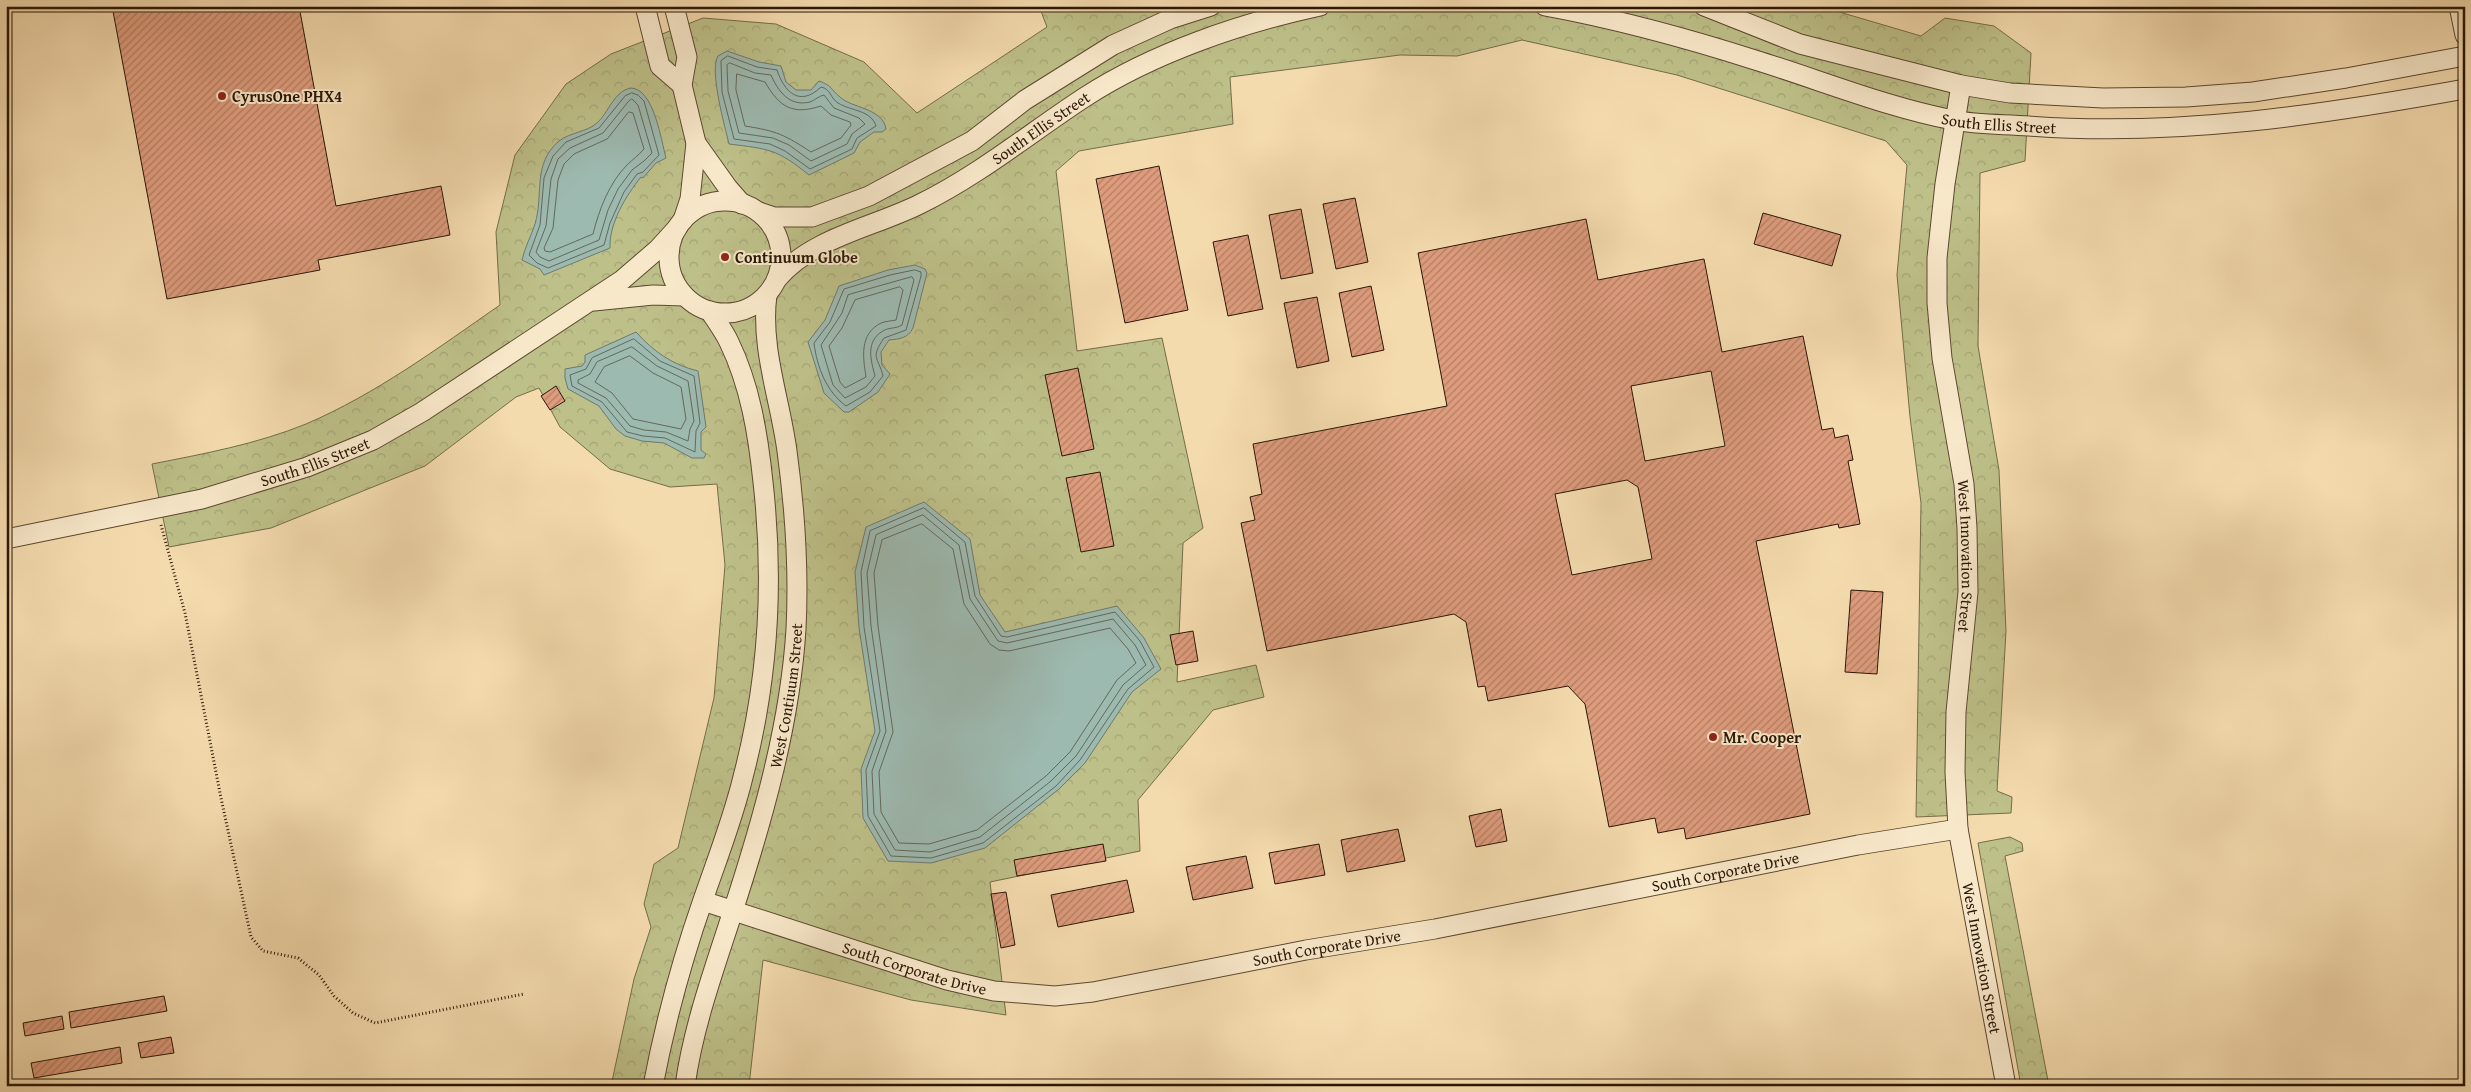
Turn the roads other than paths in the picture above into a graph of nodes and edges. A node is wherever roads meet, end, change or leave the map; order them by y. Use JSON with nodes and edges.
{"nodes":[{"id":1,"x":645,"y":6,"type":"edge"},
{"id":2,"x":674,"y":6,"type":"edge"},
{"id":3,"x":1211,"y":6,"type":"edge"},
{"id":4,"x":1320,"y":6,"type":"edge"},
{"id":5,"x":1545,"y":6,"type":"edge"},
{"id":6,"x":1704,"y":6,"type":"edge"},
{"id":7,"x":2459,"y":6,"type":"edge"},
{"id":8,"x":2465,"y":35,"type":"edge"},
{"id":9,"x":2465,"y":56,"type":"edge"},
{"id":10,"x":682,"y":85,"type":"junction"},
{"id":11,"x":1961,"y":85,"type":"junction"},
{"id":12,"x":2465,"y":89,"type":"edge"},
{"id":13,"x":1955,"y":120,"type":"junction"},
{"id":14,"x":696,"y":143,"type":"junction"},
{"id":15,"x":750,"y":208,"type":"junction"},
{"id":16,"x":681,"y":224,"type":"junction"},
{"id":17,"x":777,"y":279,"type":"junction"},
{"id":18,"x":767,"y":294,"type":"junction"},
{"id":19,"x":684,"y":296,"type":"junction"},
{"id":20,"x":590,"y":302,"type":"junction"},
{"id":21,"x":710,"y":311,"type":"junction"},
{"id":22,"x":6,"y":539,"type":"edge"},
{"id":23,"x":1958,"y":829,"type":"junction"},
{"id":24,"x":703,"y":901,"type":"junction"},
{"id":25,"x":733,"y":912,"type":"junction"},
{"id":26,"x":653,"y":1086,"type":"edge"},
{"id":27,"x":685,"y":1086,"type":"edge"},
{"id":28,"x":2006,"y":1086,"type":"edge"}],
"edges":[{"from":1,"to":10,"type":"street"},
{"from":2,"to":10,"type":"street"},
{"from":3,"to":15,"type":"street","name":"South Ellis Street"},
{"from":4,"to":17,"type":"street","name":"South Ellis Street"},
{"from":5,"to":13,"type":"street","name":"South Ellis Street"},
{"from":6,"to":11,"type":"street","name":"South Ellis Street"},
{"from":7,"to":8,"type":"street"},
{"from":9,"to":11,"type":"street","name":"South Ellis Street"},
{"from":10,"to":14,"type":"street"},
{"from":11,"to":13,"type":"street","name":"West Innovation Street"},
{"from":12,"to":13,"type":"street","name":"South Ellis Street"},
{"from":13,"to":23,"type":"street","name":"West Innovation Street"},
{"from":14,"to":15,"type":"street"},
{"from":14,"to":16,"type":"street"},
{"from":15,"to":16,"type":"street"},
{"from":15,"to":17,"type":"street"},
{"from":16,"to":19,"type":"street"},
{"from":16,"to":20,"type":"street","name":"South Ellis Street"},
{"from":17,"to":18,"type":"street"},
{"from":18,"to":21,"type":"street"},
{"from":18,"to":25,"type":"street","name":"West Contiuum Street"},
{"from":19,"to":20,"type":"street","name":"South Ellis Street"},
{"from":19,"to":21,"type":"street"},
{"from":20,"to":22,"type":"street","name":"South Ellis Street"},
{"from":21,"to":24,"type":"street","name":"West Contiuum Street"},
{"from":23,"to":25,"type":"street","name":"South Corporate Drive"},
{"from":23,"to":28,"type":"street","name":"West Innovation Street"},
{"from":24,"to":25,"type":"street","name":"South Corporate Drive"},
{"from":24,"to":26,"type":"street","name":"West Contiuum Street"},
{"from":25,"to":27,"type":"street","name":"West Contiuum Street"}]}
